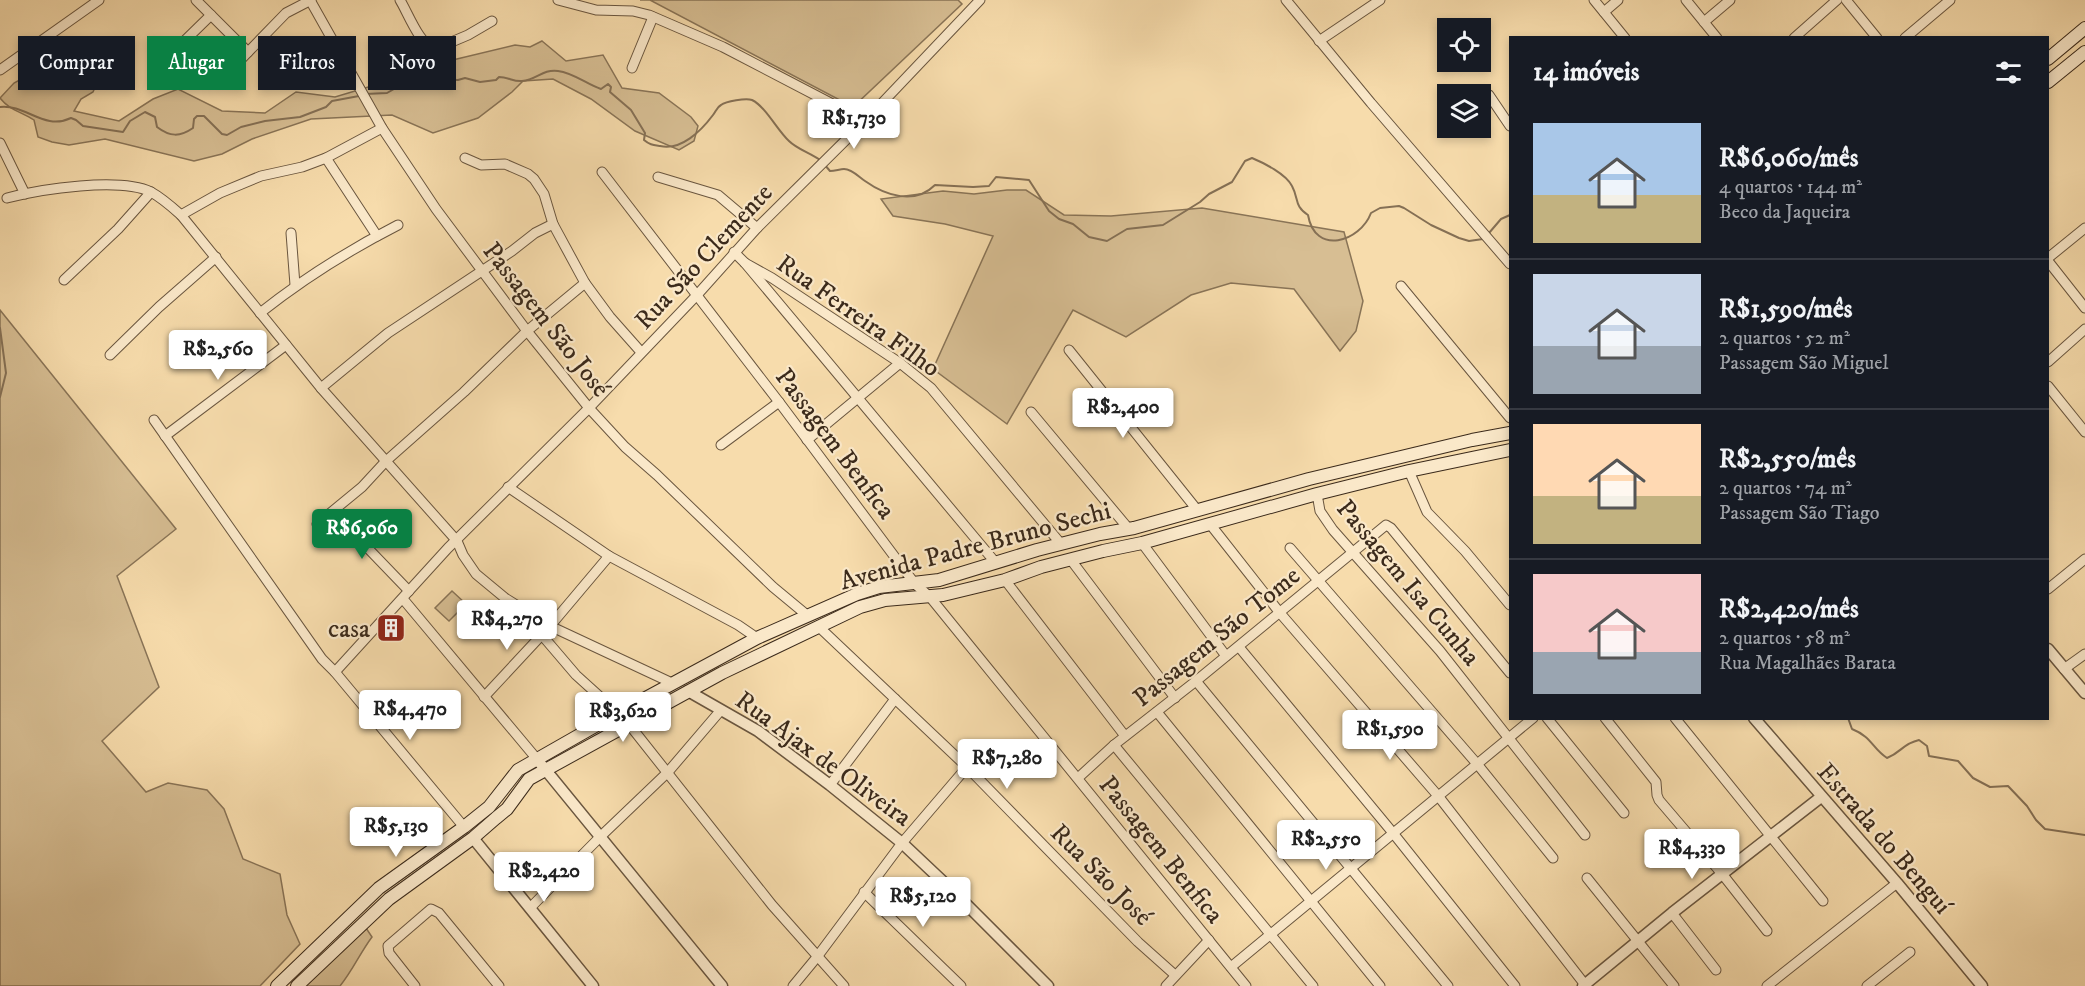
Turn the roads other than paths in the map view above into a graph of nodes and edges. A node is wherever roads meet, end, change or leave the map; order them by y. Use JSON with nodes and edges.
{"nodes":[{"id":1,"x":99,"y":0,"type":"edge"},
{"id":2,"x":196,"y":0,"type":"edge"},
{"id":3,"x":310,"y":0,"type":"edge"},
{"id":4,"x":400,"y":0,"type":"edge"},
{"id":5,"x":558,"y":0,"type":"edge"},
{"id":6,"x":980,"y":0,"type":"edge"},
{"id":7,"x":1380,"y":0,"type":"edge"},
{"id":8,"x":1594,"y":0,"type":"edge"},
{"id":9,"x":1618,"y":0,"type":"edge"},
{"id":10,"x":1686,"y":0,"type":"edge"},
{"id":11,"x":1730,"y":0,"type":"edge"},
{"id":12,"x":1837,"y":0,"type":"edge"},
{"id":13,"x":1846,"y":0,"type":"edge"},
{"id":14,"x":1950,"y":0,"type":"edge"},
{"id":15,"x":1290,"y":1,"type":"edge"},
{"id":16,"x":1604,"y":12,"type":"junction"},
{"id":17,"x":211,"y":15,"type":"junction"},
{"id":18,"x":653,"y":17,"type":"junction"},
{"id":19,"x":492,"y":21,"type":"dead end"},
{"id":20,"x":1704,"y":22,"type":"junction"},
{"id":21,"x":2085,"y":28,"type":"edge"},
{"id":22,"x":189,"y":36,"type":"edge"},
{"id":23,"x":1622,"y":36,"type":"edge"},
{"id":24,"x":1715,"y":36,"type":"edge"},
{"id":25,"x":1796,"y":36,"type":"edge"},
{"id":26,"x":1875,"y":36,"type":"edge"},
{"id":27,"x":1907,"y":36,"type":"edge"},
{"id":28,"x":1319,"y":41,"type":"junction"},
{"id":29,"x":248,"y":52,"type":"joint"},
{"id":30,"x":2085,"y":52,"type":"edge"},
{"id":31,"x":2049,"y":58,"type":"edge"},
{"id":32,"x":632,"y":68,"type":"dead end"},
{"id":33,"x":0,"y":70,"type":"edge"},
{"id":34,"x":2049,"y":81,"type":"edge"},
{"id":35,"x":1491,"y":98,"type":"edge"},
{"id":36,"x":865,"y":121,"type":"junction"},
{"id":37,"x":1509,"y":125,"type":"edge"},
{"id":38,"x":382,"y":128,"type":"junction"},
{"id":39,"x":0,"y":143,"type":"edge"},
{"id":40,"x":326,"y":158,"type":"junction"},
{"id":41,"x":465,"y":158,"type":"dead end"},
{"id":42,"x":602,"y":172,"type":"dead end"},
{"id":43,"x":658,"y":177,"type":"dead end"},
{"id":44,"x":151,"y":192,"type":"junction"},
{"id":45,"x":25,"y":194,"type":"junction"},
{"id":46,"x":7,"y":198,"type":"dead end"},
{"id":47,"x":182,"y":215,"type":"junction"},
{"id":48,"x":553,"y":224,"type":"junction"},
{"id":49,"x":398,"y":225,"type":"dead end"},
{"id":50,"x":757,"y":228,"type":"junction"},
{"id":51,"x":2085,"y":228,"type":"edge"},
{"id":52,"x":291,"y":233,"type":"dead end"},
{"id":53,"x":377,"y":236,"type":"junction"},
{"id":54,"x":734,"y":252,"type":"junction"},
{"id":55,"x":216,"y":258,"type":"junction"},
{"id":56,"x":2049,"y":259,"type":"edge"},
{"id":57,"x":2049,"y":261,"type":"edge"},
{"id":58,"x":745,"y":263,"type":"junction"},
{"id":59,"x":1509,"y":263,"type":"edge"},
{"id":60,"x":481,"y":270,"type":"junction"},
{"id":61,"x":64,"y":280,"type":"dead end"},
{"id":62,"x":585,"y":283,"type":"junction"},
{"id":63,"x":295,"y":285,"type":"junction"},
{"id":64,"x":1401,"y":286,"type":"dead end"},
{"id":65,"x":697,"y":295,"type":"junction"},
{"id":66,"x":2085,"y":309,"type":"edge"},
{"id":67,"x":260,"y":313,"type":"junction"},
{"id":68,"x":2085,"y":329,"type":"edge"},
{"id":69,"x":527,"y":332,"type":"junction"},
{"id":70,"x":286,"y":345,"type":"junction"},
{"id":71,"x":1069,"y":350,"type":"dead end"},
{"id":72,"x":641,"y":352,"type":"junction"},
{"id":73,"x":110,"y":355,"type":"dead end"},
{"id":74,"x":2049,"y":361,"type":"edge"},
{"id":75,"x":900,"y":363,"type":"junction"},
{"id":76,"x":2049,"y":387,"type":"edge"},
{"id":77,"x":321,"y":388,"type":"junction"},
{"id":78,"x":856,"y":398,"type":"junction"},
{"id":79,"x":779,"y":402,"type":"junction"},
{"id":80,"x":589,"y":408,"type":"junction"},
{"id":81,"x":1031,"y":412,"type":"dead end"},
{"id":82,"x":1509,"y":417,"type":"edge"},
{"id":83,"x":154,"y":420,"type":"dead end"},
{"id":84,"x":2085,"y":432,"type":"edge"},
{"id":85,"x":1509,"y":434,"type":"edge"},
{"id":86,"x":165,"y":436,"type":"junction"},
{"id":87,"x":807,"y":440,"type":"junction"},
{"id":88,"x":721,"y":445,"type":"dead end"},
{"id":89,"x":1509,"y":450,"type":"edge"},
{"id":90,"x":386,"y":461,"type":"junction"},
{"id":91,"x":1409,"y":471,"type":"junction"},
{"id":92,"x":508,"y":487,"type":"junction"},
{"id":93,"x":1317,"y":494,"type":"junction"},
{"id":94,"x":1198,"y":511,"type":"junction"},
{"id":95,"x":333,"y":512,"type":"junction"},
{"id":96,"x":316,"y":524,"type":"dead end"},
{"id":97,"x":1210,"y":524,"type":"junction"},
{"id":98,"x":1128,"y":528,"type":"junction"},
{"id":99,"x":457,"y":541,"type":"junction"},
{"id":100,"x":1142,"y":543,"type":"junction"},
{"id":101,"x":1061,"y":544,"type":"junction"},
{"id":102,"x":1290,"y":548,"type":"dead end"},
{"id":103,"x":1352,"y":553,"type":"junction"},
{"id":104,"x":609,"y":556,"type":"junction"},
{"id":105,"x":2085,"y":559,"type":"edge"},
{"id":106,"x":1071,"y":560,"type":"junction"},
{"id":107,"x":995,"y":562,"type":"junction"},
{"id":108,"x":1005,"y":579,"type":"junction"},
{"id":109,"x":1319,"y":580,"type":"junction"},
{"id":110,"x":915,"y":584,"type":"junction"},
{"id":111,"x":2049,"y":588,"type":"edge"},
{"id":112,"x":406,"y":595,"type":"junction"},
{"id":113,"x":930,"y":597,"type":"junction"},
{"id":114,"x":1509,"y":604,"type":"edge"},
{"id":115,"x":1280,"y":613,"type":"junction"},
{"id":116,"x":808,"y":616,"type":"junction"},
{"id":117,"x":550,"y":626,"type":"junction"},
{"id":118,"x":819,"y":626,"type":"junction"},
{"id":119,"x":542,"y":634,"type":"junction"},
{"id":120,"x":757,"y":638,"type":"junction"},
{"id":121,"x":1239,"y":647,"type":"junction"},
{"id":122,"x":2049,"y":650,"type":"edge"},
{"id":123,"x":2085,"y":654,"type":"edge"},
{"id":124,"x":1226,"y":656,"type":"junction"},
{"id":125,"x":2064,"y":669,"type":"junction"},
{"id":126,"x":335,"y":672,"type":"junction"},
{"id":127,"x":1509,"y":672,"type":"edge"},
{"id":128,"x":1196,"y":681,"type":"junction"},
{"id":129,"x":672,"y":683,"type":"junction"},
{"id":130,"x":688,"y":691,"type":"junction"},
{"id":131,"x":2085,"y":693,"type":"edge"},
{"id":132,"x":484,"y":697,"type":"junction"},
{"id":133,"x":1174,"y":698,"type":"junction"},
{"id":134,"x":894,"y":699,"type":"junction"},
{"id":135,"x":721,"y":710,"type":"junction"},
{"id":136,"x":1156,"y":712,"type":"junction"},
{"id":137,"x":618,"y":713,"type":"junction"},
{"id":138,"x":1531,"y":720,"type":"edge"},
{"id":139,"x":1549,"y":720,"type":"edge"},
{"id":140,"x":1607,"y":720,"type":"edge"},
{"id":141,"x":1676,"y":720,"type":"edge"},
{"id":142,"x":1756,"y":720,"type":"edge"},
{"id":143,"x":628,"y":723,"type":"junction"},
{"id":144,"x":1125,"y":736,"type":"junction"},
{"id":145,"x":1509,"y":738,"type":"junction"},
{"id":146,"x":1114,"y":745,"type":"junction"},
{"id":147,"x":537,"y":758,"type":"junction"},
{"id":148,"x":1478,"y":765,"type":"junction"},
{"id":149,"x":967,"y":767,"type":"junction"},
{"id":150,"x":545,"y":769,"type":"junction"},
{"id":151,"x":668,"y":772,"type":"junction"},
{"id":152,"x":1078,"y":778,"type":"junction"},
{"id":153,"x":830,"y":785,"type":"junction"},
{"id":154,"x":1439,"y":797,"type":"junction"},
{"id":155,"x":1821,"y":797,"type":"junction"},
{"id":156,"x":1624,"y":813,"type":"dead end"},
{"id":157,"x":464,"y":827,"type":"junction"},
{"id":158,"x":1393,"y":833,"type":"junction"},
{"id":159,"x":1586,"y":835,"type":"dead end"},
{"id":160,"x":600,"y":837,"type":"junction"},
{"id":161,"x":1773,"y":837,"type":"junction"},
{"id":162,"x":473,"y":838,"type":"junction"},
{"id":163,"x":902,"y":843,"type":"junction"},
{"id":164,"x":1552,"y":858,"type":"dead end"},
{"id":165,"x":1351,"y":867,"type":"junction"},
{"id":166,"x":1723,"y":875,"type":"junction"},
{"id":167,"x":1587,"y":878,"type":"dead end"},
{"id":168,"x":1897,"y":883,"type":"junction"},
{"id":169,"x":864,"y":892,"type":"junction"},
{"id":170,"x":1311,"y":899,"type":"junction"},
{"id":171,"x":1823,"y":900,"type":"dead end"},
{"id":172,"x":530,"y":908,"type":"junction"},
{"id":173,"x":1672,"y":913,"type":"junction"},
{"id":174,"x":1767,"y":932,"type":"dead end"},
{"id":175,"x":1271,"y":933,"type":"junction"},
{"id":176,"x":1209,"y":940,"type":"junction"},
{"id":177,"x":1637,"y":942,"type":"junction"},
{"id":178,"x":1910,"y":952,"type":"dead end"},
{"id":179,"x":817,"y":957,"type":"junction"},
{"id":180,"x":1231,"y":967,"type":"junction"},
{"id":181,"x":1716,"y":970,"type":"dead end"},
{"id":182,"x":1175,"y":975,"type":"junction"},
{"id":183,"x":1584,"y":985,"type":"edge"},
{"id":184,"x":277,"y":986,"type":"edge"},
{"id":185,"x":297,"y":986,"type":"edge"},
{"id":186,"x":416,"y":986,"type":"edge"},
{"id":187,"x":499,"y":986,"type":"edge"},
{"id":188,"x":593,"y":986,"type":"edge"},
{"id":189,"x":722,"y":986,"type":"edge"},
{"id":190,"x":793,"y":986,"type":"edge"},
{"id":191,"x":844,"y":986,"type":"edge"},
{"id":192,"x":961,"y":986,"type":"edge"},
{"id":193,"x":1048,"y":986,"type":"edge"},
{"id":194,"x":1166,"y":986,"type":"edge"},
{"id":195,"x":1246,"y":986,"type":"edge"},
{"id":196,"x":1313,"y":986,"type":"edge"},
{"id":197,"x":1380,"y":986,"type":"edge"},
{"id":198,"x":1448,"y":986,"type":"edge"},
{"id":199,"x":1515,"y":986,"type":"edge"},
{"id":200,"x":1674,"y":986,"type":"edge"},
{"id":201,"x":1767,"y":986,"type":"edge"},
{"id":202,"x":1867,"y":986,"type":"edge"},
{"id":203,"x":1982,"y":986,"type":"edge"}],
"edges":[{"from":1,"to":33,"type":"street"},
{"from":2,"to":17,"type":"street"},
{"from":3,"to":29,"type":"street"},
{"from":3,"to":38,"type":"street","name":"Passagem São José"},
{"from":4,"to":19,"type":"street"},
{"from":5,"to":18,"type":"street"},
{"from":6,"to":36,"type":"street","name":"Rua São Clemente"},
{"from":7,"to":28,"type":"street"},
{"from":8,"to":16,"type":"street"},
{"from":9,"to":16,"type":"street"},
{"from":10,"to":20,"type":"street"},
{"from":11,"to":20,"type":"street"},
{"from":12,"to":25,"type":"street"},
{"from":13,"to":26,"type":"street"},
{"from":14,"to":27,"type":"street"},
{"from":15,"to":28,"type":"street"},
{"from":16,"to":23,"type":"street"},
{"from":17,"to":22,"type":"street"},
{"from":17,"to":29,"type":"street"},
{"from":18,"to":32,"type":"street"},
{"from":18,"to":36,"type":"street"},
{"from":20,"to":24,"type":"street"},
{"from":21,"to":31,"type":"main road"},
{"from":28,"to":59,"type":"street"},
{"from":30,"to":34,"type":"main road"},
{"from":35,"to":37,"type":"street"},
{"from":36,"to":50,"type":"street","name":"Rua São Clemente"},
{"from":38,"to":40,"type":"street"},
{"from":38,"to":60,"type":"street","name":"Passagem São José"},
{"from":39,"to":45,"type":"street"},
{"from":40,"to":47,"type":"street"},
{"from":40,"to":53,"type":"street"},
{"from":41,"to":48,"type":"street"},
{"from":42,"to":65,"type":"street","name":"Passagem Benfica"},
{"from":43,"to":50,"type":"street"},
{"from":44,"to":45,"type":"street"},
{"from":44,"to":47,"type":"street","name":"Rua Ajax de Oliveira"},
{"from":44,"to":61,"type":"street"},
{"from":45,"to":46,"type":"street"},
{"from":47,"to":55,"type":"street","name":"Rua Ajax de Oliveira"},
{"from":48,"to":60,"type":"street"},
{"from":48,"to":62,"type":"street"},
{"from":49,"to":53,"type":"street"},
{"from":50,"to":54,"type":"street","name":"Rua São Clemente"},
{"from":51,"to":56,"type":"street"},
{"from":52,"to":63,"type":"street"},
{"from":53,"to":63,"type":"street"},
{"from":54,"to":58,"type":"street"},
{"from":54,"to":65,"type":"street","name":"Rua São Clemente"},
{"from":55,"to":67,"type":"street","name":"Rua Ajax de Oliveira"},
{"from":55,"to":73,"type":"street"},
{"from":57,"to":66,"type":"street"},
{"from":58,"to":75,"type":"street","name":"Rua Ferreira Filho"},
{"from":58,"to":78,"type":"street"},
{"from":60,"to":69,"type":"street","name":"Passagem São José"},
{"from":60,"to":77,"type":"street"},
{"from":62,"to":69,"type":"street"},
{"from":62,"to":72,"type":"street"},
{"from":63,"to":67,"type":"street"},
{"from":64,"to":82,"type":"street"},
{"from":65,"to":72,"type":"street","name":"Rua São Clemente"},
{"from":65,"to":79,"type":"street","name":"Passagem Benfica"},
{"from":67,"to":70,"type":"street","name":"Rua Ajax de Oliveira"},
{"from":68,"to":74,"type":"street"},
{"from":69,"to":80,"type":"street","name":"Passagem São José"},
{"from":69,"to":90,"type":"street"},
{"from":70,"to":77,"type":"street","name":"Rua Ajax de Oliveira"},
{"from":70,"to":86,"type":"street"},
{"from":71,"to":94,"type":"street"},
{"from":72,"to":80,"type":"street","name":"Rua São Clemente"},
{"from":75,"to":78,"type":"street"},
{"from":75,"to":101,"type":"street","name":"Rua Ferreira Filho"},
{"from":76,"to":84,"type":"street"},
{"from":77,"to":90,"type":"street","name":"Rua Ajax de Oliveira"},
{"from":78,"to":87,"type":"street"},
{"from":78,"to":107,"type":"street"},
{"from":79,"to":87,"type":"street","name":"Passagem Benfica"},
{"from":79,"to":88,"type":"street"},
{"from":80,"to":92,"type":"street","name":"Rua São Clemente"},
{"from":80,"to":116,"type":"street","name":"Passagem São José"},
{"from":81,"to":98,"type":"street"},
{"from":83,"to":86,"type":"street"},
{"from":85,"to":94,"type":"main road","name":"Avenida Padre Bruno Sechi"},
{"from":86,"to":126,"type":"street"},
{"from":87,"to":110,"type":"street","name":"Passagem Benfica"},
{"from":89,"to":91,"type":"main road","name":"Avenida Padre Bruno Sechi"},
{"from":90,"to":95,"type":"street"},
{"from":90,"to":99,"type":"street","name":"Rua Ajax de Oliveira"},
{"from":91,"to":93,"type":"main road","name":"Avenida Padre Bruno Sechi"},
{"from":91,"to":114,"type":"street"},
{"from":92,"to":99,"type":"street","name":"Rua São Clemente"},
{"from":92,"to":104,"type":"street"},
{"from":93,"to":97,"type":"main road","name":"Avenida Padre Bruno Sechi"},
{"from":93,"to":103,"type":"street","name":"Passagem Isa Cunha"},
{"from":94,"to":98,"type":"main road","name":"Avenida Padre Bruno Sechi"},
{"from":95,"to":96,"type":"street"},
{"from":95,"to":112,"type":"street"},
{"from":97,"to":100,"type":"main road","name":"Avenida Padre Bruno Sechi"},
{"from":97,"to":115,"type":"street"},
{"from":98,"to":101,"type":"main road","name":"Avenida Padre Bruno Sechi"},
{"from":99,"to":112,"type":"street","name":"Rua São Clemente"},
{"from":99,"to":117,"type":"street","name":"Rua Ajax de Oliveira"},
{"from":100,"to":106,"type":"main road","name":"Avenida Padre Bruno Sechi"},
{"from":100,"to":124,"type":"street"},
{"from":101,"to":107,"type":"main road","name":"Avenida Padre Bruno Sechi"},
{"from":102,"to":109,"type":"street"},
{"from":103,"to":109,"type":"street","name":"Passagem São Tome"},
{"from":103,"to":127,"type":"street","name":"Passagem São Tome"},
{"from":103,"to":145,"type":"street","name":"Passagem Isa Cunha"},
{"from":104,"to":117,"type":"street"},
{"from":104,"to":120,"type":"street"},
{"from":105,"to":111,"type":"street"},
{"from":106,"to":108,"type":"main road","name":"Avenida Padre Bruno Sechi"},
{"from":106,"to":133,"type":"street"},
{"from":107,"to":110,"type":"main road","name":"Avenida Padre Bruno Sechi"},
{"from":108,"to":113,"type":"main road","name":"Avenida Padre Bruno Sechi"},
{"from":108,"to":144,"type":"street"},
{"from":109,"to":115,"type":"street","name":"Passagem São Tome"},
{"from":109,"to":148,"type":"street"},
{"from":110,"to":113,"type":"street","name":"Passagem Benfica"},
{"from":110,"to":116,"type":"main road","name":"Avenida Padre Bruno Sechi"},
{"from":112,"to":126,"type":"street","name":"Rua São Clemente"},
{"from":112,"to":132,"type":"street"},
{"from":113,"to":118,"type":"main road","name":"Avenida Padre Bruno Sechi"},
{"from":113,"to":152,"type":"street","name":"Passagem Benfica"},
{"from":115,"to":121,"type":"street","name":"Passagem São Tome"},
{"from":115,"to":154,"type":"street"},
{"from":116,"to":120,"type":"main road","name":"Avenida Padre Bruno Sechi"},
{"from":117,"to":119,"type":"street"},
{"from":117,"to":129,"type":"street","name":"Rua Ajax de Oliveira"},
{"from":118,"to":130,"type":"main road","name":"Avenida Padre Bruno Sechi"},
{"from":118,"to":134,"type":"street","name":"Rua São José"},
{"from":119,"to":132,"type":"street"},
{"from":119,"to":137,"type":"street"},
{"from":120,"to":129,"type":"main road","name":"Avenida Padre Bruno Sechi"},
{"from":121,"to":124,"type":"street","name":"Passagem São Tome"},
{"from":121,"to":158,"type":"street"},
{"from":122,"to":125,"type":"street"},
{"from":123,"to":125,"type":"street"},
{"from":124,"to":128,"type":"street","name":"Passagem São Tome"},
{"from":125,"to":131,"type":"street"},
{"from":126,"to":157,"type":"street"},
{"from":128,"to":133,"type":"street","name":"Passagem São Tome"},
{"from":128,"to":165,"type":"street"},
{"from":129,"to":130,"type":"main road","name":"Rua Ajax de Oliveira"},
{"from":129,"to":137,"type":"main road","name":"Avenida Padre Bruno Sechi"},
{"from":130,"to":135,"type":"street","name":"Rua Ajax de Oliveira"},
{"from":130,"to":143,"type":"main road","name":"Avenida Padre Bruno Sechi"},
{"from":132,"to":147,"type":"street"},
{"from":133,"to":136,"type":"street","name":"Passagem São Tome"},
{"from":134,"to":149,"type":"street","name":"Rua São José"},
{"from":134,"to":153,"type":"street"},
{"from":135,"to":151,"type":"street"},
{"from":135,"to":153,"type":"street","name":"Rua Ajax de Oliveira"},
{"from":136,"to":144,"type":"street","name":"Passagem São Tome"},
{"from":136,"to":170,"type":"street"},
{"from":137,"to":147,"type":"main road","name":"Avenida Padre Bruno Sechi"},
{"from":138,"to":145,"type":"street"},
{"from":139,"to":156,"type":"street"},
{"from":140,"to":166,"type":"street"},
{"from":141,"to":161,"type":"street"},
{"from":142,"to":155,"type":"street","name":"Estrada do Benguí"},
{"from":143,"to":150,"type":"main road","name":"Avenida Padre Bruno Sechi"},
{"from":143,"to":151,"type":"street"},
{"from":144,"to":146,"type":"street","name":"Passagem São Tome"},
{"from":145,"to":148,"type":"street"},
{"from":145,"to":159,"type":"street","name":"Passagem Isa Cunha"},
{"from":146,"to":152,"type":"street","name":"Passagem São Tome"},
{"from":146,"to":175,"type":"street"},
{"from":147,"to":150,"type":"street"},
{"from":147,"to":157,"type":"main road","name":"Avenida Padre Bruno Sechi"},
{"from":148,"to":154,"type":"street"},
{"from":148,"to":164,"type":"street"},
{"from":149,"to":163,"type":"street"},
{"from":149,"to":182,"type":"street","name":"Rua São José"},
{"from":150,"to":160,"type":"street"},
{"from":150,"to":162,"type":"main road","name":"Avenida Padre Bruno Sechi"},
{"from":151,"to":160,"type":"street"},
{"from":151,"to":179,"type":"street"},
{"from":152,"to":176,"type":"street","name":"Passagem Benfica"},
{"from":153,"to":163,"type":"street","name":"Rua Ajax de Oliveira"},
{"from":154,"to":158,"type":"street"},
{"from":154,"to":183,"type":"street"},
{"from":155,"to":161,"type":"street"},
{"from":155,"to":168,"type":"street","name":"Estrada do Benguí"},
{"from":157,"to":184,"type":"main road","name":"Avenida Padre Bruno Sechi"},
{"from":158,"to":165,"type":"street"},
{"from":158,"to":199,"type":"street"},
{"from":160,"to":172,"type":"street"},
{"from":160,"to":189,"type":"street"},
{"from":161,"to":166,"type":"street"},
{"from":161,"to":171,"type":"street"},
{"from":162,"to":172,"type":"street"},
{"from":162,"to":185,"type":"main road","name":"Avenida Padre Bruno Sechi"},
{"from":163,"to":169,"type":"street"},
{"from":163,"to":193,"type":"street","name":"Rua Ajax de Oliveira"},
{"from":165,"to":170,"type":"street"},
{"from":165,"to":198,"type":"street"},
{"from":166,"to":173,"type":"street"},
{"from":166,"to":174,"type":"street"},
{"from":167,"to":177,"type":"street"},
{"from":168,"to":201,"type":"street"},
{"from":168,"to":203,"type":"street","name":"Estrada do Benguí"},
{"from":169,"to":179,"type":"street"},
{"from":169,"to":192,"type":"street"},
{"from":170,"to":175,"type":"street"},
{"from":170,"to":197,"type":"street"},
{"from":172,"to":188,"type":"street"},
{"from":173,"to":177,"type":"street"},
{"from":173,"to":181,"type":"street"},
{"from":175,"to":180,"type":"street"},
{"from":175,"to":196,"type":"street"},
{"from":176,"to":180,"type":"street","name":"Passagem Benfica"},
{"from":176,"to":182,"type":"street"},
{"from":177,"to":183,"type":"street"},
{"from":177,"to":200,"type":"street"},
{"from":178,"to":202,"type":"street"},
{"from":179,"to":190,"type":"street"},
{"from":179,"to":191,"type":"street"},
{"from":180,"to":195,"type":"street","name":"Passagem Benfica"},
{"from":182,"to":194,"type":"street"},
{"from":186,"to":187,"type":"street"}]}
